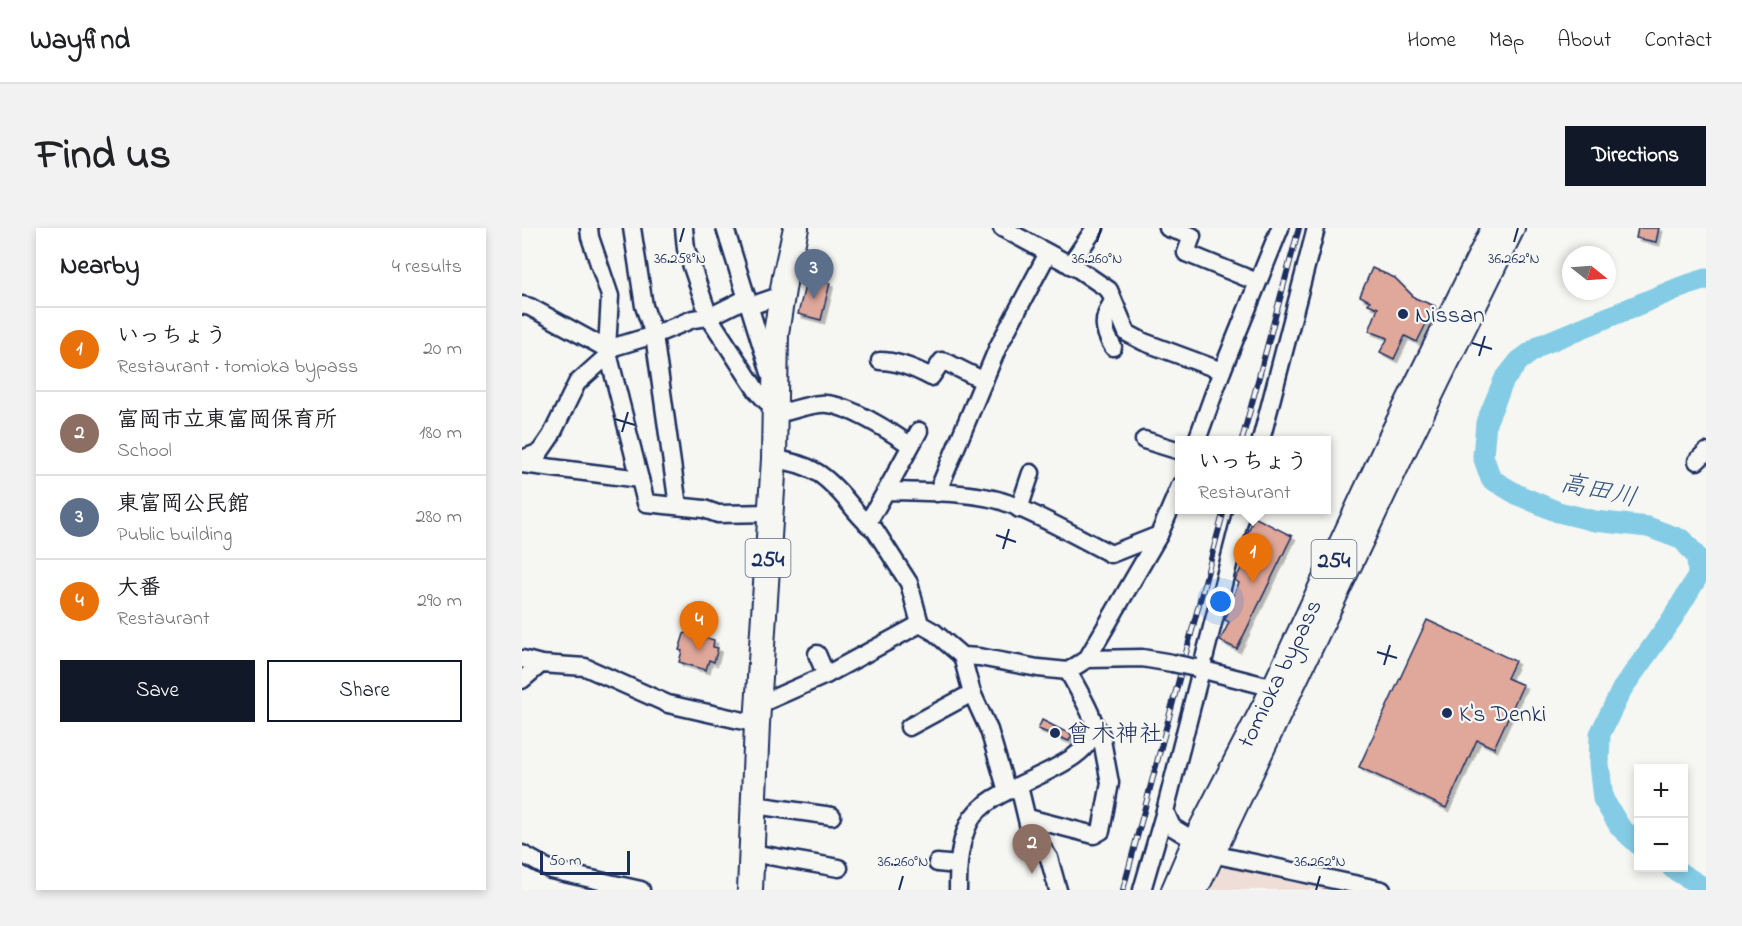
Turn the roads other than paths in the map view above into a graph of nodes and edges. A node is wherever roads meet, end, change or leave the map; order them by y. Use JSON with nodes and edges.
{"nodes":[{"id":1,"x":590,"y":228,"type":"edge"},
{"id":2,"x":632,"y":228,"type":"edge"},
{"id":3,"x":684,"y":228,"type":"edge"},
{"id":4,"x":725,"y":228,"type":"edge"},
{"id":5,"x":796,"y":228,"type":"edge"},
{"id":6,"x":1002,"y":228,"type":"edge"},
{"id":7,"x":1095,"y":228,"type":"edge"},
{"id":8,"x":1168,"y":228,"type":"edge"},
{"id":9,"x":1316,"y":228,"type":"edge"},
{"id":10,"x":1494,"y":228,"type":"edge"},
{"id":11,"x":1512,"y":228,"type":"edge"},
{"id":12,"x":1273,"y":230,"type":"edge"},
{"id":13,"x":1048,"y":253,"type":"junction"},
{"id":14,"x":1070,"y":265,"type":"junction"},
{"id":15,"x":1257,"y":282,"type":"junction"},
{"id":16,"x":782,"y":296,"type":"junction"},
{"id":17,"x":1113,"y":300,"type":"junction"},
{"id":18,"x":748,"y":302,"type":"junction"},
{"id":19,"x":522,"y":305,"type":"edge"},
{"id":20,"x":709,"y":317,"type":"junction"},
{"id":21,"x":654,"y":335,"type":"junction"},
{"id":22,"x":1113,"y":347,"type":"dead end"},
{"id":23,"x":608,"y":350,"type":"junction"},
{"id":24,"x":880,"y":361,"type":"dead end"},
{"id":25,"x":1222,"y":371,"type":"junction"},
{"id":26,"x":984,"y":381,"type":"junction"},
{"id":27,"x":774,"y":403,"type":"junction"},
{"id":28,"x":1199,"y":436,"type":"edge"},
{"id":29,"x":1261,"y":436,"type":"edge"},
{"id":30,"x":1144,"y":440,"type":"dead end"},
{"id":31,"x":1175,"y":450,"type":"edge"},
{"id":32,"x":522,"y":459,"type":"edge"},
{"id":33,"x":774,"y":459,"type":"junction"},
{"id":34,"x":522,"y":464,"type":"edge"},
{"id":35,"x":1031,"y":473,"type":"dead end"},
{"id":36,"x":640,"y":479,"type":"junction"},
{"id":37,"x":886,"y":491,"type":"junction"},
{"id":38,"x":937,"y":493,"type":"junction"},
{"id":39,"x":1175,"y":496,"type":"edge"},
{"id":40,"x":678,"y":506,"type":"junction"},
{"id":41,"x":1018,"y":509,"type":"junction"},
{"id":42,"x":771,"y":513,"type":"junction"},
{"id":43,"x":1241,"y":514,"type":"edge"},
{"id":44,"x":867,"y":524,"type":"junction"},
{"id":45,"x":1159,"y":535,"type":"junction"},
{"id":46,"x":920,"y":624,"type":"junction"},
{"id":47,"x":817,"y":654,"type":"dead end"},
{"id":48,"x":962,"y":656,"type":"junction"},
{"id":49,"x":522,"y":659,"type":"edge"},
{"id":50,"x":1087,"y":659,"type":"junction"},
{"id":51,"x":541,"y":664,"type":"junction"},
{"id":52,"x":1198,"y":669,"type":"junction"},
{"id":53,"x":1068,"y":671,"type":"junction"},
{"id":54,"x":826,"y":675,"type":"junction"},
{"id":55,"x":522,"y":680,"type":"edge"},
{"id":56,"x":1274,"y":687,"type":"junction"},
{"id":57,"x":972,"y":693,"type":"junction"},
{"id":58,"x":758,"y":714,"type":"junction"},
{"id":59,"x":1094,"y":723,"type":"junction"},
{"id":60,"x":909,"y":727,"type":"dead end"},
{"id":61,"x":1013,"y":788,"type":"junction"},
{"id":62,"x":754,"y":805,"type":"junction"},
{"id":63,"x":1165,"y":810,"type":"junction"},
{"id":64,"x":832,"y":816,"type":"dead end"},
{"id":65,"x":1028,"y":818,"type":"junction"},
{"id":66,"x":1204,"y":848,"type":"junction"},
{"id":67,"x":752,"y":853,"type":"junction"},
{"id":68,"x":522,"y":854,"type":"edge"},
{"id":69,"x":937,"y":863,"type":"dead end"},
{"id":70,"x":958,"y":865,"type":"junction"},
{"id":71,"x":839,"y":868,"type":"dead end"},
{"id":72,"x":641,"y":890,"type":"edge"},
{"id":73,"x":750,"y":890,"type":"edge"},
{"id":74,"x":958,"y":890,"type":"edge"},
{"id":75,"x":1059,"y":890,"type":"edge"},
{"id":76,"x":1142,"y":890,"type":"edge"},
{"id":77,"x":1174,"y":890,"type":"edge"},
{"id":78,"x":1195,"y":890,"type":"edge"},
{"id":79,"x":1382,"y":890,"type":"edge"}],
"edges":[{"from":1,"to":23,"type":"street"},
{"from":2,"to":21,"type":"street"},
{"from":3,"to":20,"type":"street"},
{"from":4,"to":18,"type":"street"},
{"from":5,"to":16,"type":"highway","number":"254"},
{"from":6,"to":13,"type":"street"},
{"from":7,"to":14,"type":"street"},
{"from":8,"to":15,"type":"street"},
{"from":9,"to":29,"type":"street"},
{"from":10,"to":56,"type":"highway","name":"tomioka bypass","number":"254"},
{"from":11,"to":66,"type":"highway","name":"tomioka bypass","number":"254"},
{"from":12,"to":15,"type":"street"},
{"from":13,"to":14,"type":"street"},
{"from":13,"to":26,"type":"street"},
{"from":14,"to":17,"type":"street"},
{"from":15,"to":25,"type":"street"},
{"from":16,"to":18,"type":"street"},
{"from":16,"to":27,"type":"highway","number":"254"},
{"from":17,"to":22,"type":"street"},
{"from":17,"to":25,"type":"street"},
{"from":18,"to":20,"type":"street"},
{"from":18,"to":27,"type":"street"},
{"from":19,"to":23,"type":"street"},
{"from":20,"to":21,"type":"street"},
{"from":20,"to":27,"type":"street"},
{"from":21,"to":23,"type":"street"},
{"from":21,"to":40,"type":"street"},
{"from":23,"to":32,"type":"street"},
{"from":23,"to":36,"type":"street"},
{"from":24,"to":26,"type":"street"},
{"from":25,"to":28,"type":"street"},
{"from":26,"to":38,"type":"street"},
{"from":27,"to":33,"type":"highway","number":"254"},
{"from":27,"to":37,"type":"street"},
{"from":30,"to":31,"type":"street"},
{"from":33,"to":42,"type":"highway","number":"254"},
{"from":33,"to":44,"type":"street"},
{"from":34,"to":36,"type":"street"},
{"from":35,"to":41,"type":"street"},
{"from":36,"to":40,"type":"street"},
{"from":37,"to":38,"type":"street"},
{"from":37,"to":44,"type":"street"},
{"from":38,"to":41,"type":"street"},
{"from":39,"to":45,"type":"street"},
{"from":40,"to":42,"type":"street"},
{"from":41,"to":45,"type":"street"},
{"from":42,"to":58,"type":"highway","number":"254"},
{"from":43,"to":52,"type":"street"},
{"from":44,"to":46,"type":"street"},
{"from":45,"to":50,"type":"street"},
{"from":46,"to":48,"type":"street"},
{"from":46,"to":54,"type":"street"},
{"from":47,"to":54,"type":"street"},
{"from":48,"to":53,"type":"street"},
{"from":48,"to":57,"type":"street"},
{"from":49,"to":51,"type":"street"},
{"from":50,"to":52,"type":"street","bridge":true},
{"from":50,"to":53,"type":"street"},
{"from":51,"to":55,"type":"street"},
{"from":51,"to":58,"type":"street"},
{"from":52,"to":56,"type":"street"},
{"from":52,"to":63,"type":"street"},
{"from":53,"to":59,"type":"street"},
{"from":54,"to":58,"type":"street"},
{"from":56,"to":66,"type":"highway","name":"tomioka bypass","number":"254"},
{"from":57,"to":60,"type":"street"},
{"from":57,"to":61,"type":"street"},
{"from":58,"to":62,"type":"highway","number":"254"},
{"from":59,"to":61,"type":"street"},
{"from":59,"to":65,"type":"street"},
{"from":61,"to":65,"type":"street"},
{"from":61,"to":70,"type":"street"},
{"from":62,"to":64,"type":"street"},
{"from":62,"to":67,"type":"highway","number":"254"},
{"from":63,"to":66,"type":"street"},
{"from":63,"to":76,"type":"street"},
{"from":65,"to":75,"type":"street"},
{"from":66,"to":77,"type":"highway","name":"tomioka bypass","number":"254"},
{"from":66,"to":78,"type":"highway","name":"tomioka bypass","number":"254"},
{"from":66,"to":79,"type":"street"},
{"from":67,"to":71,"type":"street"},
{"from":67,"to":73,"type":"highway","number":"254"},
{"from":68,"to":72,"type":"street"},
{"from":69,"to":70,"type":"street"},
{"from":70,"to":74,"type":"street"}]}
